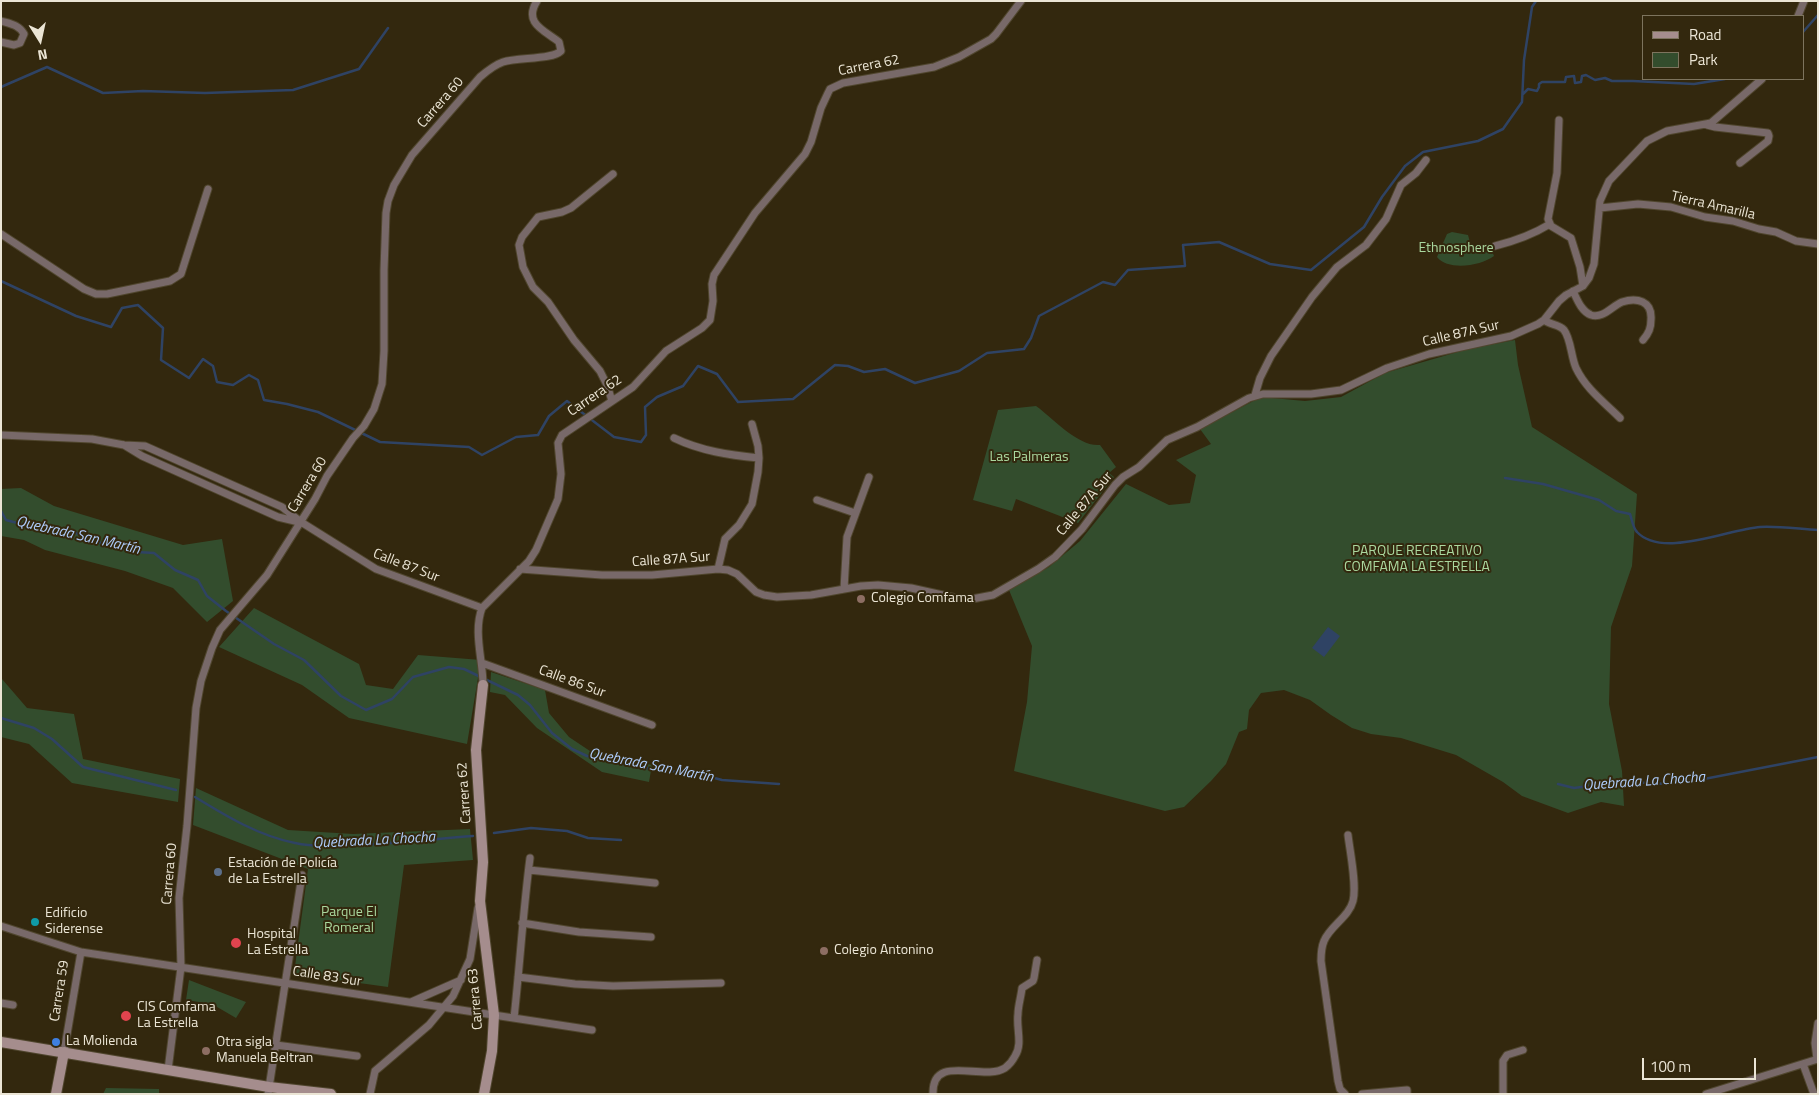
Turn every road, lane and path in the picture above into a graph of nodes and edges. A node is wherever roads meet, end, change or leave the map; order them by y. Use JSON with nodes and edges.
{"nodes":[{"id":1,"x":537,"y":1,"type":"edge"},
{"id":2,"x":1021,"y":1,"type":"edge"},
{"id":3,"x":1804,"y":1,"type":"edge"},
{"id":4,"x":1798,"y":15,"type":"edge"},
{"id":5,"x":1,"y":21,"type":"edge"},
{"id":6,"x":1,"y":42,"type":"edge"},
{"id":7,"x":1761,"y":80,"type":"edge"},
{"id":8,"x":1559,"y":120,"type":"dead end"},
{"id":9,"x":1706,"y":124,"type":"junction"},
{"id":10,"x":1426,"y":160,"type":"dead end"},
{"id":11,"x":1740,"y":163,"type":"dead end"},
{"id":12,"x":613,"y":174,"type":"dead end"},
{"id":13,"x":208,"y":189,"type":"dead end"},
{"id":14,"x":1600,"y":208,"type":"junction"},
{"id":15,"x":1550,"y":224,"type":"junction"},
{"id":16,"x":1,"y":234,"type":"edge"},
{"id":17,"x":1818,"y":244,"type":"edge"},
{"id":18,"x":1495,"y":246,"type":"dead end"},
{"id":19,"x":1583,"y":286,"type":"junction"},
{"id":20,"x":1572,"y":291,"type":"junction"},
{"id":21,"x":1544,"y":320,"type":"junction"},
{"id":22,"x":1643,"y":340,"type":"dead end"},
{"id":23,"x":1254,"y":395,"type":"junction"},
{"id":24,"x":612,"y":401,"type":"junction"},
{"id":25,"x":1620,"y":418,"type":"dead end"},
{"id":26,"x":752,"y":424,"type":"dead end"},
{"id":27,"x":1,"y":435,"type":"edge"},
{"id":28,"x":674,"y":438,"type":"dead end"},
{"id":29,"x":124,"y":444,"type":"junction"},
{"id":30,"x":759,"y":458,"type":"junction"},
{"id":31,"x":869,"y":477,"type":"dead end"},
{"id":32,"x":817,"y":500,"type":"dead end"},
{"id":33,"x":855,"y":513,"type":"junction"},
{"id":34,"x":301,"y":522,"type":"junction"},
{"id":35,"x":520,"y":569,"type":"junction"},
{"id":36,"x":718,"y":569,"type":"junction"},
{"id":37,"x":844,"y":589,"type":"junction"},
{"id":38,"x":482,"y":608,"type":"junction"},
{"id":39,"x":482,"y":663,"type":"junction"},
{"id":40,"x":483,"y":685,"type":"joint"},
{"id":41,"x":652,"y":725,"type":"dead end"},
{"id":42,"x":1348,"y":834,"type":"dead end"},
{"id":43,"x":530,"y":858,"type":"dead end"},
{"id":44,"x":529,"y":870,"type":"junction"},
{"id":45,"x":302,"y":875,"type":"dead end"},
{"id":46,"x":655,"y":883,"type":"dead end"},
{"id":47,"x":480,"y":901,"type":"junction"},
{"id":48,"x":522,"y":923,"type":"junction"},
{"id":49,"x":1,"y":926,"type":"edge"},
{"id":50,"x":651,"y":937,"type":"dead end"},
{"id":51,"x":81,"y":952,"type":"junction"},
{"id":52,"x":1037,"y":960,"type":"dead end"},
{"id":53,"x":181,"y":967,"type":"junction"},
{"id":54,"x":518,"y":977,"type":"junction"},
{"id":55,"x":461,"y":980,"type":"junction"},
{"id":56,"x":721,"y":982,"type":"dead end"},
{"id":57,"x":286,"y":983,"type":"junction"},
{"id":58,"x":1,"y":1003,"type":"edge"},
{"id":59,"x":411,"y":1003,"type":"junction"},
{"id":60,"x":13,"y":1005,"type":"dead end"},
{"id":61,"x":444,"y":1008,"type":"junction"},
{"id":62,"x":494,"y":1015,"type":"junction"},
{"id":63,"x":514,"y":1018,"type":"junction"},
{"id":64,"x":1818,"y":1023,"type":"edge"},
{"id":65,"x":592,"y":1030,"type":"dead end"},
{"id":66,"x":1,"y":1042,"type":"edge"},
{"id":67,"x":276,"y":1044,"type":"junction"},
{"id":68,"x":1523,"y":1050,"type":"dead end"},
{"id":69,"x":64,"y":1052,"type":"junction"},
{"id":70,"x":357,"y":1056,"type":"dead end"},
{"id":71,"x":1818,"y":1059,"type":"edge"},
{"id":72,"x":1802,"y":1064,"type":"junction"},
{"id":73,"x":168,"y":1070,"type":"junction"},
{"id":74,"x":269,"y":1090,"type":"edge"},
{"id":75,"x":56,"y":1094,"type":"edge"},
{"id":76,"x":331,"y":1094,"type":"edge"},
{"id":77,"x":370,"y":1094,"type":"edge"},
{"id":78,"x":484,"y":1094,"type":"edge"},
{"id":79,"x":933,"y":1094,"type":"edge"},
{"id":80,"x":1345,"y":1094,"type":"edge"},
{"id":81,"x":1362,"y":1094,"type":"edge"},
{"id":82,"x":1407,"y":1094,"type":"edge"},
{"id":83,"x":1503,"y":1094,"type":"edge"},
{"id":84,"x":1706,"y":1094,"type":"edge"},
{"id":85,"x":1814,"y":1094,"type":"edge"}],
"edges":[{"from":1,"to":34,"type":"street","name":"Carrera 60"},
{"from":2,"to":24,"type":"street","name":"Carrera 62"},
{"from":3,"to":4,"type":"street"},
{"from":5,"to":6,"type":"street"},
{"from":7,"to":9,"type":"street"},
{"from":8,"to":15,"type":"street"},
{"from":9,"to":11,"type":"street"},
{"from":9,"to":14,"type":"street"},
{"from":10,"to":23,"type":"street"},
{"from":12,"to":24,"type":"street"},
{"from":13,"to":16,"type":"street"},
{"from":14,"to":17,"type":"street","name":"Tierra Amarilla"},
{"from":14,"to":19,"type":"street"},
{"from":15,"to":18,"type":"street"},
{"from":15,"to":19,"type":"street"},
{"from":19,"to":20,"type":"street","name":"Calle 87A Sur"},
{"from":20,"to":21,"type":"street","name":"Calle 87A Sur"},
{"from":20,"to":22,"type":"street"},
{"from":21,"to":23,"type":"street","name":"Calle 87A Sur"},
{"from":21,"to":25,"type":"street"},
{"from":23,"to":37,"type":"street","name":"Calle 87A Sur"},
{"from":24,"to":35,"type":"street","name":"Carrera 62"},
{"from":26,"to":30,"type":"street"},
{"from":27,"to":29,"type":"street","name":"Calle 87 Sur"},
{"from":28,"to":30,"type":"street"},
{"from":29,"to":34,"type":"street","name":"Calle 87 Sur"},
{"from":29,"to":34,"type":"street","name":"Calle 87 Sur"},
{"from":30,"to":36,"type":"street"},
{"from":31,"to":33,"type":"street"},
{"from":32,"to":33,"type":"street"},
{"from":33,"to":37,"type":"street"},
{"from":34,"to":38,"type":"street","name":"Calle 87 Sur"},
{"from":34,"to":53,"type":"street","name":"Carrera 60"},
{"from":35,"to":36,"type":"street","name":"Calle 87A Sur"},
{"from":35,"to":38,"type":"street","name":"Carrera 62"},
{"from":36,"to":37,"type":"street","name":"Calle 87A Sur"},
{"from":38,"to":39,"type":"street","name":"Carrera 62"},
{"from":39,"to":40,"type":"street","name":"Carrera 62"},
{"from":39,"to":41,"type":"street","name":"Calle 86 Sur"},
{"from":40,"to":47,"type":"street","name":"Carrera 62"},
{"from":42,"to":80,"type":"street"},
{"from":43,"to":44,"type":"street"},
{"from":44,"to":46,"type":"street"},
{"from":44,"to":48,"type":"street"},
{"from":45,"to":57,"type":"street"},
{"from":47,"to":55,"type":"street","name":"Carrera 62"},
{"from":47,"to":62,"type":"street","name":"Carrera 63"},
{"from":48,"to":50,"type":"street"},
{"from":48,"to":54,"type":"street"},
{"from":49,"to":51,"type":"street","name":"Calle 83 Sur"},
{"from":51,"to":53,"type":"street","name":"Calle 83 Sur"},
{"from":51,"to":69,"type":"street","name":"Carrera 59"},
{"from":52,"to":79,"type":"street"},
{"from":53,"to":57,"type":"street","name":"Calle 83 Sur"},
{"from":53,"to":73,"type":"street","name":"Carrera 60"},
{"from":54,"to":56,"type":"street"},
{"from":54,"to":63,"type":"street"},
{"from":55,"to":59,"type":"street"},
{"from":55,"to":61,"type":"street","name":"Carrera 62"},
{"from":57,"to":59,"type":"street","name":"Calle 83 Sur"},
{"from":57,"to":67,"type":"street"},
{"from":58,"to":60,"type":"street"},
{"from":59,"to":61,"type":"street","name":"Calle 83 Sur"},
{"from":61,"to":62,"type":"street","name":"Calle 83 Sur"},
{"from":61,"to":77,"type":"street","name":"Carrera 62"},
{"from":62,"to":63,"type":"street","name":"Calle 83 Sur"},
{"from":62,"to":78,"type":"street","name":"Carrera 63"},
{"from":63,"to":65,"type":"street","name":"Calle 83 Sur"},
{"from":64,"to":71,"type":"street"},
{"from":66,"to":69,"type":"street"},
{"from":67,"to":70,"type":"street"},
{"from":67,"to":74,"type":"street"},
{"from":68,"to":83,"type":"street"},
{"from":69,"to":73,"type":"street"},
{"from":69,"to":75,"type":"street","name":"Carrera 59"},
{"from":71,"to":72,"type":"street"},
{"from":72,"to":84,"type":"street"},
{"from":72,"to":85,"type":"street"},
{"from":73,"to":74,"type":"street"},
{"from":74,"to":76,"type":"street"},
{"from":81,"to":82,"type":"street"}]}
